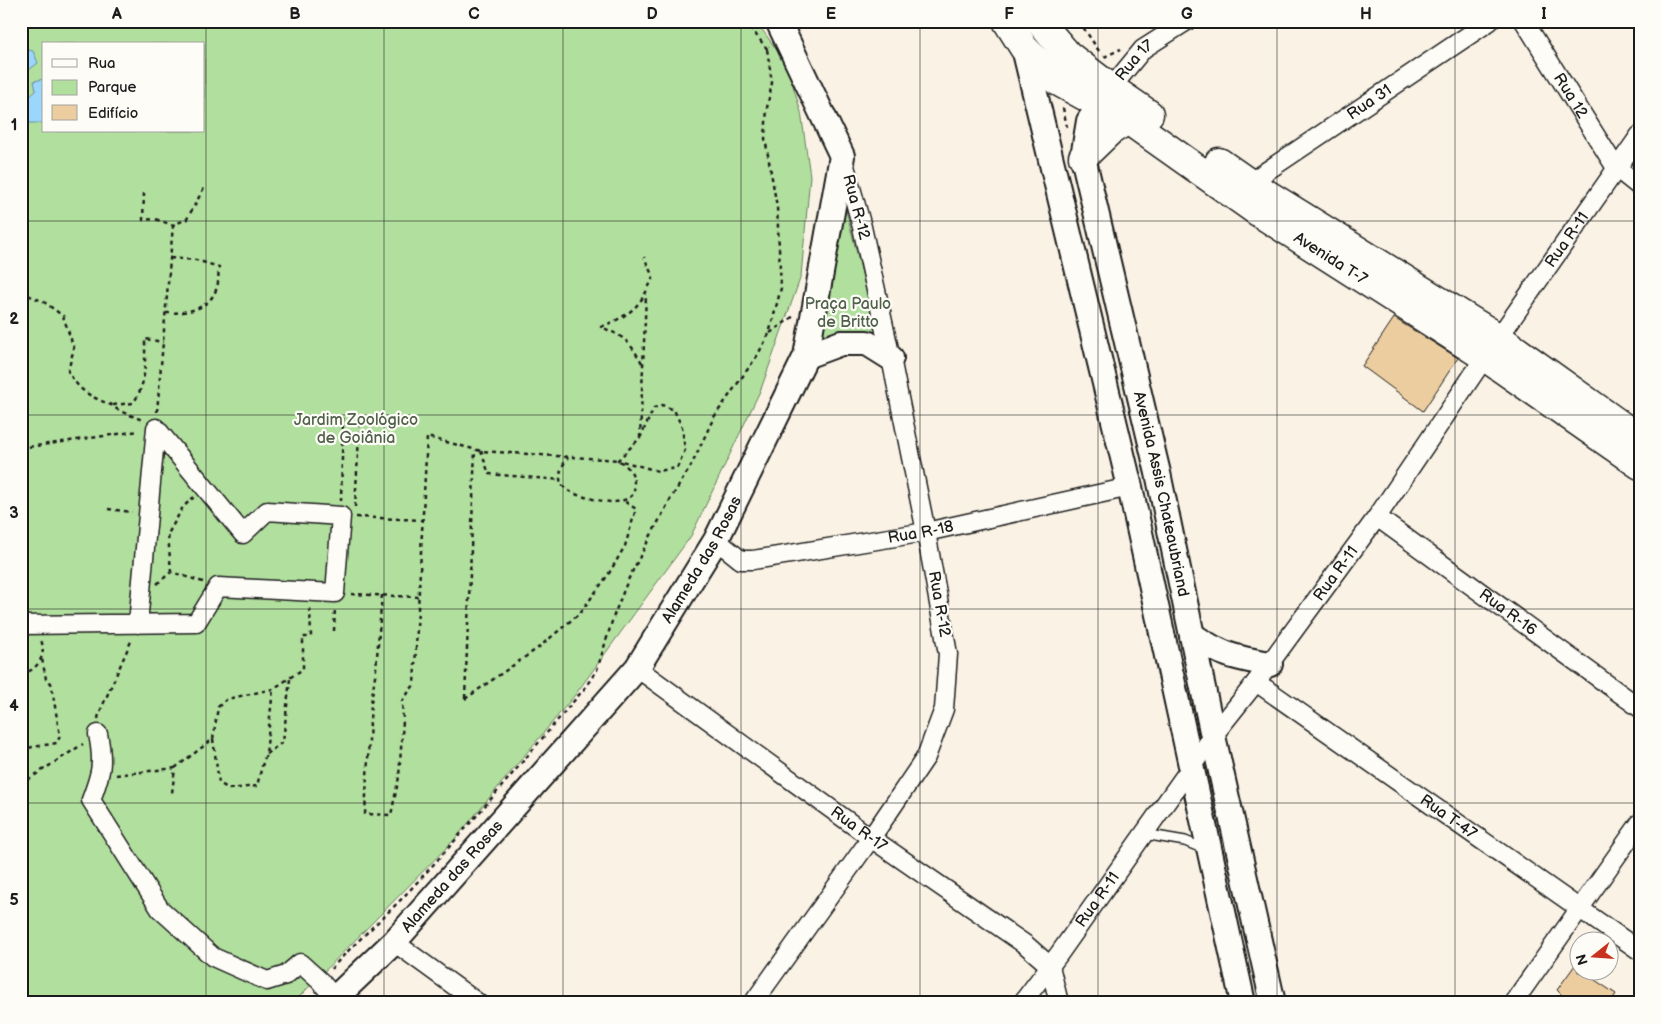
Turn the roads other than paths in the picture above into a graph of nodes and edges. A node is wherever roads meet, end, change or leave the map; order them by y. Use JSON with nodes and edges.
{"nodes":[{"id":1,"x":1007,"y":21,"type":"edge"},
{"id":2,"x":1040,"y":21,"type":"edge"},
{"id":3,"x":1187,"y":21,"type":"edge"},
{"id":4,"x":1490,"y":21,"type":"edge"},
{"id":5,"x":1524,"y":21,"type":"edge"},
{"id":6,"x":779,"y":23,"type":"edge"},
{"id":7,"x":1024,"y":48,"type":"junction"},
{"id":8,"x":1106,"y":97,"type":"junction"},
{"id":9,"x":1128,"y":120,"type":"junction"},
{"id":10,"x":1640,"y":135,"type":"edge"},
{"id":11,"x":842,"y":156,"type":"junction"},
{"id":12,"x":1083,"y":158,"type":"junction"},
{"id":13,"x":1616,"y":168,"type":"junction"},
{"id":14,"x":1249,"y":183,"type":"junction"},
{"id":15,"x":1640,"y":187,"type":"edge"},
{"id":16,"x":1492,"y":348,"type":"junction"},
{"id":17,"x":806,"y":356,"type":"junction"},
{"id":18,"x":891,"y":358,"type":"junction"},
{"id":19,"x":1640,"y":439,"type":"edge"},
{"id":20,"x":1640,"y":465,"type":"edge"},
{"id":21,"x":1130,"y":487,"type":"junction"},
{"id":22,"x":1377,"y":517,"type":"junction"},
{"id":23,"x":926,"y":532,"type":"junction"},
{"id":24,"x":716,"y":540,"type":"junction"},
{"id":25,"x":138,"y":624,"type":"junction"},
{"id":26,"x":21,"y":625,"type":"edge"},
{"id":27,"x":1192,"y":635,"type":"junction"},
{"id":28,"x":637,"y":668,"type":"junction"},
{"id":29,"x":1263,"y":673,"type":"junction"},
{"id":30,"x":1640,"y":708,"type":"edge"},
{"id":31,"x":98,"y":734,"type":"road end"},
{"id":32,"x":1213,"y":736,"type":"junction"},
{"id":33,"x":1192,"y":766,"type":"junction"},
{"id":34,"x":1640,"y":823,"type":"edge"},
{"id":35,"x":1144,"y":834,"type":"junction"},
{"id":36,"x":871,"y":838,"type":"junction"},
{"id":37,"x":1211,"y":851,"type":"junction"},
{"id":38,"x":1579,"y":907,"type":"junction"},
{"id":39,"x":394,"y":942,"type":"junction"},
{"id":40,"x":1640,"y":951,"type":"edge"},
{"id":41,"x":1050,"y":966,"type":"junction"},
{"id":42,"x":328,"y":994,"type":"edge"},
{"id":43,"x":478,"y":1003,"type":"edge"},
{"id":44,"x":753,"y":1003,"type":"edge"},
{"id":45,"x":1022,"y":1003,"type":"edge"},
{"id":46,"x":1059,"y":1003,"type":"edge"},
{"id":47,"x":1243,"y":1003,"type":"edge"},
{"id":48,"x":1273,"y":1003,"type":"edge"},
{"id":49,"x":1513,"y":1003,"type":"edge"}],
"edges":[{"from":1,"to":7,"type":"main road","name":"Avenida Assis Chateaubriand"},
{"from":2,"to":8,"type":"main road"},
{"from":3,"to":8,"type":"street","name":"Rua 17"},
{"from":4,"to":14,"type":"street","name":"Rua 31"},
{"from":5,"to":13,"type":"street","name":"Rua 12"},
{"from":6,"to":11,"type":"main road"},
{"from":7,"to":8,"type":"main road","name":"Avenida T-7"},
{"from":7,"to":21,"type":"main road","name":"Avenida Assis Chateaubriand"},
{"from":8,"to":9,"type":"main road","name":"Avenida T-7"},
{"from":8,"to":12,"type":"main road","name":"Avenida Assis Chateaubriand"},
{"from":8,"to":14,"type":"main road","name":"Avenida T-7"},
{"from":9,"to":12,"type":"main road"},
{"from":9,"to":16,"type":"main road","name":"Avenida T-7"},
{"from":10,"to":13,"type":"street","name":"Rua R-11"},
{"from":11,"to":17,"type":"main road","name":"Alameda das Rosas"},
{"from":11,"to":18,"type":"street","name":"Rua R-12"},
{"from":12,"to":27,"type":"main road","name":"Avenida Assis Chateaubriand"},
{"from":13,"to":15,"type":"street","name":"Rua 12"},
{"from":13,"to":16,"type":"street","name":"Rua R-11"},
{"from":14,"to":16,"type":"main road","name":"Avenida T-7"},
{"from":16,"to":19,"type":"main road","name":"Avenida T-7"},
{"from":16,"to":20,"type":"main road","name":"Avenida T-7"},
{"from":16,"to":22,"type":"street","name":"Rua R-11"},
{"from":17,"to":18,"type":"main road"},
{"from":17,"to":24,"type":"main road","name":"Alameda das Rosas"},
{"from":18,"to":23,"type":"street","name":"Rua R-12"},
{"from":21,"to":23,"type":"street","name":"Rua R-18"},
{"from":21,"to":33,"type":"main road","name":"Avenida Assis Chateaubriand"},
{"from":22,"to":29,"type":"street","name":"Rua R-11"},
{"from":22,"to":30,"type":"street","name":"Rua R-16"},
{"from":23,"to":24,"type":"street","name":"Rua R-18"},
{"from":23,"to":36,"type":"street","name":"Rua R-12"},
{"from":24,"to":28,"type":"main road","name":"Alameda das Rosas"},
{"from":25,"to":25,"type":"street"},
{"from":25,"to":26,"type":"street"},
{"from":27,"to":29,"type":"main road"},
{"from":27,"to":32,"type":"main road","name":"Avenida Assis Chateaubriand"},
{"from":28,"to":36,"type":"street","name":"Rua R-17"},
{"from":28,"to":39,"type":"main road","name":"Alameda das Rosas"},
{"from":29,"to":32,"type":"street","name":"Rua R-11"},
{"from":29,"to":38,"type":"street","name":"Rua T-47"},
{"from":31,"to":42,"type":"street"},
{"from":32,"to":33,"type":"street","name":"Rua R-11"},
{"from":32,"to":48,"type":"main road","name":"Avenida Assis Chateaubriand"},
{"from":33,"to":35,"type":"street","name":"Rua R-11"},
{"from":33,"to":37,"type":"main road","name":"Avenida Assis Chateaubriand"},
{"from":34,"to":38,"type":"street"},
{"from":35,"to":37,"type":"lane"},
{"from":35,"to":41,"type":"street","name":"Rua R-11"},
{"from":36,"to":41,"type":"street","name":"Rua R-17"},
{"from":36,"to":44,"type":"street","name":"Rua R-12"},
{"from":37,"to":47,"type":"main road","name":"Avenida Assis Chateaubriand"},
{"from":38,"to":40,"type":"street","name":"Rua T-47"},
{"from":38,"to":49,"type":"street"},
{"from":39,"to":42,"type":"main road","name":"Alameda das Rosas"},
{"from":39,"to":43,"type":"street"},
{"from":41,"to":45,"type":"street","name":"Rua R-11"},
{"from":41,"to":46,"type":"street"}]}
